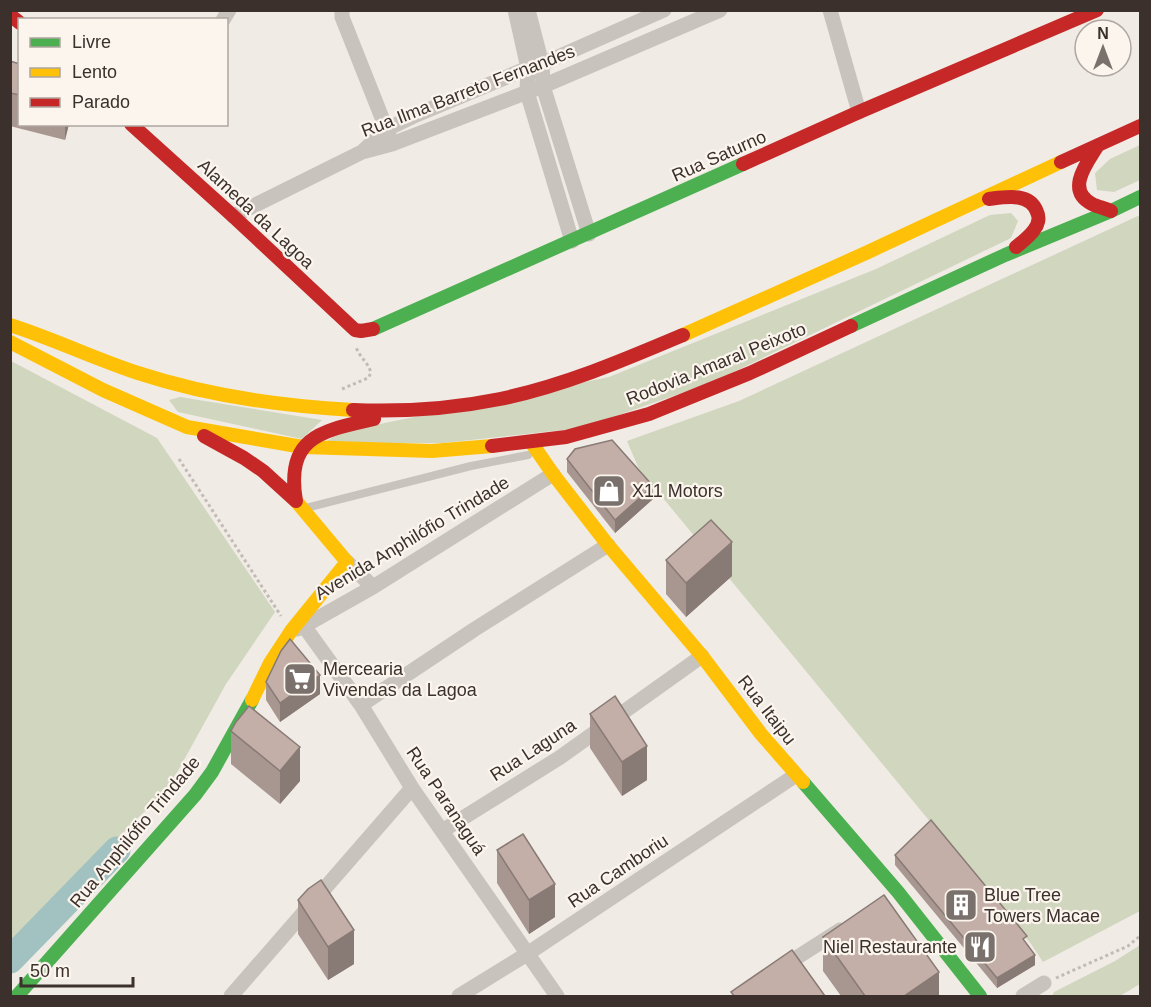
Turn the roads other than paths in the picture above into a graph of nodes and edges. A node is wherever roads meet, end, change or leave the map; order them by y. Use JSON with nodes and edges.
{"nodes":[{"id":1,"x":515,"y":10,"type":"edge"},
{"id":2,"x":528,"y":10,"type":"edge"},
{"id":3,"x":664,"y":10,"type":"edge"},
{"id":4,"x":720,"y":10,"type":"edge"},
{"id":5,"x":830,"y":10,"type":"edge"},
{"id":6,"x":1097,"y":10,"type":"edge"},
{"id":7,"x":342,"y":14,"type":"edge"},
{"id":8,"x":535,"y":66,"type":"junction"},
{"id":9,"x":543,"y":86,"type":"junction"},
{"id":10,"x":526,"y":92,"type":"junction"},
{"id":11,"x":859,"y":112,"type":"junction"},
{"id":12,"x":1140,"y":126,"type":"edge"},
{"id":13,"x":141,"y":128,"type":"edge"},
{"id":14,"x":387,"y":129,"type":"junction"},
{"id":15,"x":392,"y":144,"type":"junction"},
{"id":16,"x":1098,"y":145,"type":"junction"},
{"id":17,"x":362,"y":152,"type":"junction"},
{"id":18,"x":1140,"y":196,"type":"edge"},
{"id":19,"x":982,"y":199,"type":"junction"},
{"id":20,"x":1111,"y":211,"type":"junction"},
{"id":21,"x":233,"y":216,"type":"junction"},
{"id":22,"x":589,"y":234,"type":"junction"},
{"id":23,"x":572,"y":241,"type":"junction"},
{"id":24,"x":1005,"y":255,"type":"junction"},
{"id":25,"x":10,"y":325,"type":"edge"},
{"id":26,"x":355,"y":337,"type":"joint"},
{"id":27,"x":10,"y":342,"type":"edge"},
{"id":28,"x":407,"y":411,"type":"junction"},
{"id":29,"x":187,"y":427,"type":"junction"},
{"id":30,"x":303,"y":447,"type":"junction"},
{"id":31,"x":535,"y":447,"type":"junction"},
{"id":32,"x":553,"y":474,"type":"junction"},
{"id":33,"x":299,"y":505,"type":"junction"},
{"id":34,"x":608,"y":545,"type":"junction"},
{"id":35,"x":347,"y":562,"type":"junction"},
{"id":36,"x":373,"y":587,"type":"junction"},
{"id":37,"x":293,"y":626,"type":"junction"},
{"id":38,"x":702,"y":656,"type":"junction"},
{"id":39,"x":361,"y":705,"type":"junction"},
{"id":40,"x":796,"y":775,"type":"junction"},
{"id":41,"x":412,"y":788,"type":"junction"},
{"id":42,"x":442,"y":831,"type":"junction"},
{"id":43,"x":850,"y":923,"type":"edge"},
{"id":44,"x":528,"y":954,"type":"junction"},
{"id":45,"x":765,"y":978,"type":"edge"},
{"id":46,"x":1044,"y":983,"type":"road end"},
{"id":47,"x":17,"y":996,"type":"edge"},
{"id":48,"x":231,"y":996,"type":"edge"},
{"id":49,"x":459,"y":996,"type":"edge"},
{"id":50,"x":557,"y":996,"type":"edge"},
{"id":51,"x":980,"y":996,"type":"edge"},
{"id":52,"x":1023,"y":996,"type":"edge"}],
"edges":[{"from":1,"to":8,"type":"street"},
{"from":2,"to":8,"type":"street"},
{"from":3,"to":8,"type":"street","name":"Rua Ilma Barreto Fernandes"},
{"from":4,"to":9,"type":"street","name":"Rua Ilma Barreto Fernandes"},
{"from":5,"to":11,"type":"street"},
{"from":6,"to":11,"type":"main road","name":"Rua Saturno"},
{"from":7,"to":14,"type":"street"},
{"from":8,"to":9,"type":"street"},
{"from":8,"to":10,"type":"street"},
{"from":8,"to":14,"type":"street","name":"Rua Ilma Barreto Fernandes"},
{"from":9,"to":10,"type":"street","name":"Rua Ilma Barreto Fernandes"},
{"from":9,"to":22,"type":"street"},
{"from":10,"to":15,"type":"street","name":"Rua Ilma Barreto Fernandes"},
{"from":10,"to":23,"type":"street"},
{"from":11,"to":22,"type":"main road","name":"Rua Saturno"},
{"from":12,"to":16,"type":"main road"},
{"from":13,"to":21,"type":"main road","name":"Alameda da Lagoa"},
{"from":14,"to":15,"type":"street"},
{"from":14,"to":17,"type":"street","name":"Rua Ilma Barreto Fernandes"},
{"from":15,"to":17,"type":"street","name":"Rua Ilma Barreto Fernandes"},
{"from":16,"to":19,"type":"main road"},
{"from":16,"to":20,"type":"main road"},
{"from":17,"to":21,"type":"street","name":"Rua Ilma Barreto Fernandes"},
{"from":18,"to":20,"type":"main road","name":"Rodovia Amaral Peixoto"},
{"from":19,"to":24,"type":"main road"},
{"from":19,"to":28,"type":"main road"},
{"from":20,"to":24,"type":"main road","name":"Rodovia Amaral Peixoto"},
{"from":21,"to":26,"type":"main road","name":"Alameda da Lagoa"},
{"from":22,"to":23,"type":"main road","name":"Rua Saturno"},
{"from":23,"to":26,"type":"main road","name":"Rua Saturno"},
{"from":24,"to":31,"type":"main road","name":"Rodovia Amaral Peixoto"},
{"from":25,"to":28,"type":"main road"},
{"from":27,"to":29,"type":"main road","name":"Rodovia Amaral Peixoto"},
{"from":28,"to":30,"type":"main road"},
{"from":29,"to":30,"type":"main road","name":"Rodovia Amaral Peixoto"},
{"from":29,"to":33,"type":"main road"},
{"from":30,"to":31,"type":"main road","name":"Rodovia Amaral Peixoto"},
{"from":30,"to":33,"type":"main road"},
{"from":31,"to":32,"type":"main road","name":"Rua Itaipu"},
{"from":31,"to":33,"type":"lane"},
{"from":32,"to":34,"type":"main road","name":"Rua Itaipu"},
{"from":32,"to":36,"type":"street","name":"Avenida Anphilófio Trindade"},
{"from":33,"to":35,"type":"main road"},
{"from":34,"to":38,"type":"main road","name":"Rua Itaipu"},
{"from":34,"to":39,"type":"street"},
{"from":35,"to":36,"type":"street"},
{"from":35,"to":37,"type":"main road","name":"Rua Anphilófio Trindade"},
{"from":36,"to":37,"type":"street","name":"Avenida Anphilófio Trindade"},
{"from":37,"to":39,"type":"street","name":"Rua Paranaguá"},
{"from":37,"to":47,"type":"main road","name":"Rua Anphilófio Trindade"},
{"from":38,"to":40,"type":"main road","name":"Rua Itaipu"},
{"from":38,"to":42,"type":"street","name":"Rua Laguna"},
{"from":39,"to":41,"type":"street","name":"Rua Paranaguá"},
{"from":40,"to":44,"type":"street","name":"Rua Camboriu"},
{"from":40,"to":51,"type":"main road","name":"Rua Itaipu"},
{"from":41,"to":42,"type":"street","name":"Rua Paranaguá"},
{"from":41,"to":48,"type":"street"},
{"from":42,"to":44,"type":"street","name":"Rua Paranaguá"},
{"from":43,"to":45,"type":"street"},
{"from":44,"to":49,"type":"street","name":"Rua Camboriu"},
{"from":44,"to":50,"type":"street","name":"Rua Paranaguá"},
{"from":46,"to":52,"type":"street"}]}
